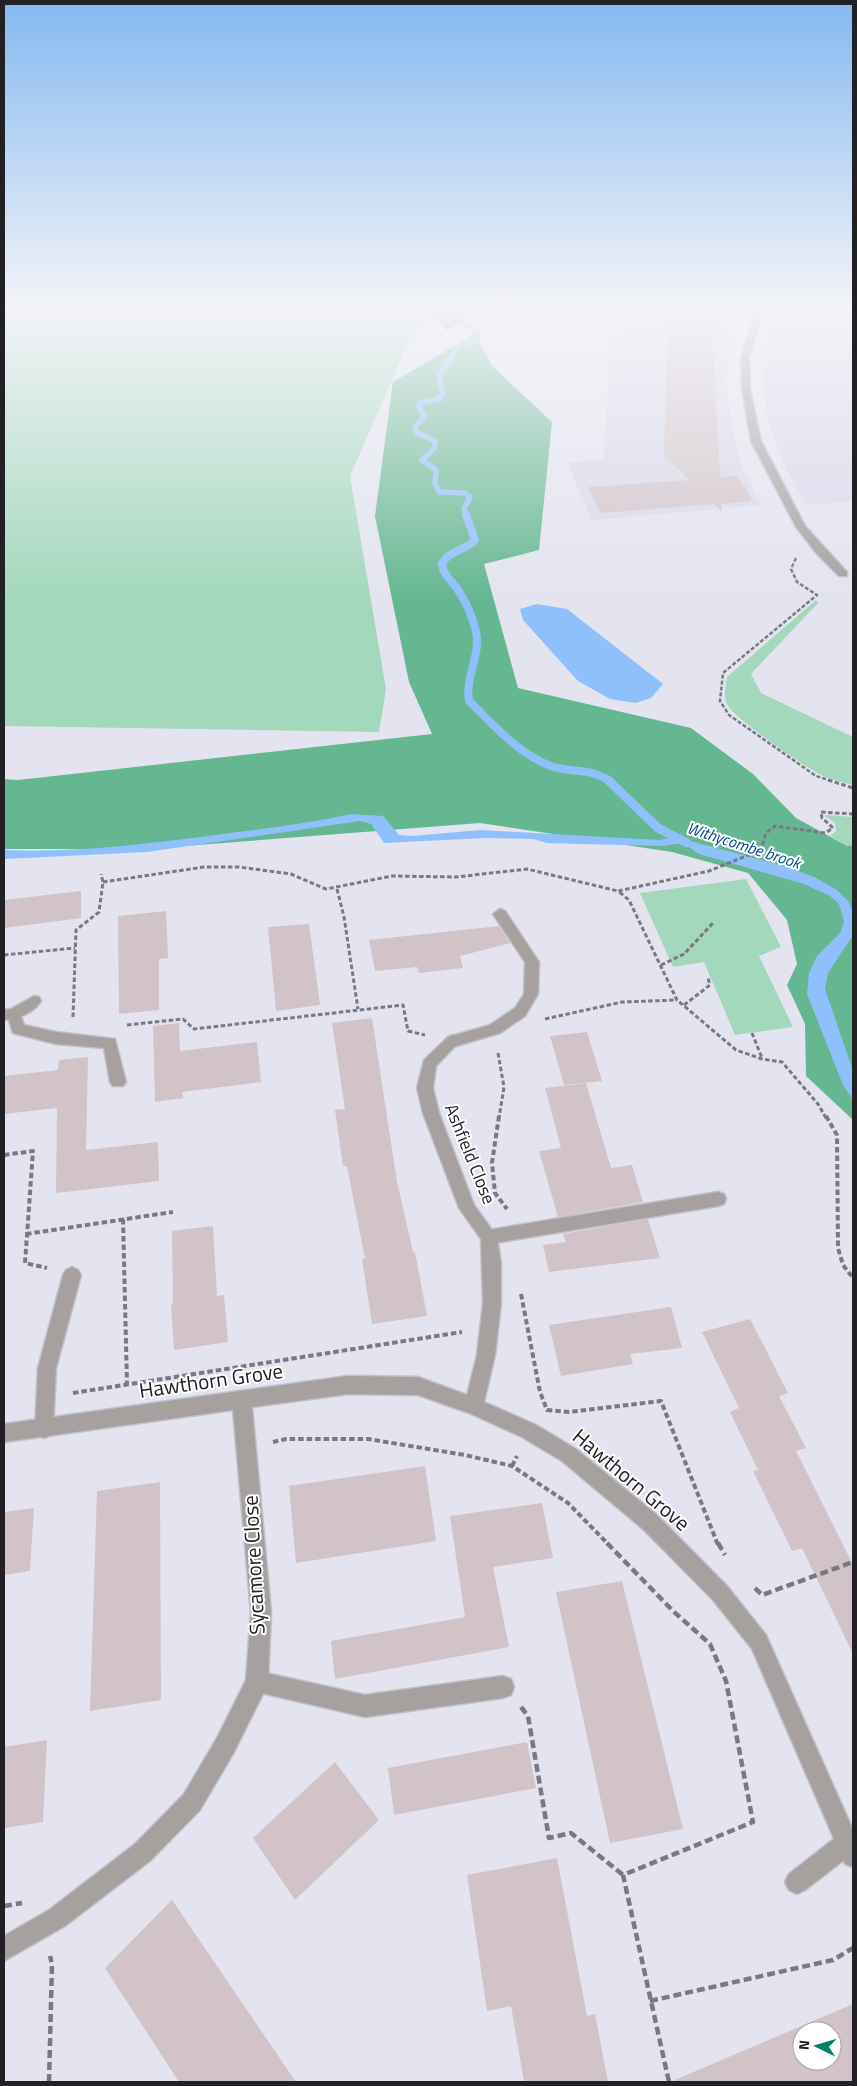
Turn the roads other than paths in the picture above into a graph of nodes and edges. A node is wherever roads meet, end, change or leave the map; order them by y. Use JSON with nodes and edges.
{"nodes":[{"id":1,"x":749,"y":404,"type":"edge"},
{"id":2,"x":843,"y":574,"type":"dead end"},
{"id":3,"x":500,"y":914,"type":"dead end"},
{"id":4,"x":34,"y":1001,"type":"dead end"},
{"id":5,"x":9,"y":1015,"type":"edge"},
{"id":6,"x":118,"y":1082,"type":"dead end"},
{"id":7,"x":718,"y":1199,"type":"dead end"},
{"id":8,"x":489,"y":1237,"type":"junction"},
{"id":9,"x":72,"y":1275,"type":"road end"},
{"id":10,"x":242,"y":1401,"type":"junction"},
{"id":11,"x":474,"y":1406,"type":"junction"},
{"id":12,"x":44,"y":1429,"type":"junction"},
{"id":13,"x":4,"y":1433,"type":"edge"},
{"id":14,"x":257,"y":1682,"type":"junction"},
{"id":15,"x":503,"y":1687,"type":"road end"},
{"id":16,"x":850,"y":1850,"type":"edge"},
{"id":17,"x":797,"y":1882,"type":"dead end"},
{"id":18,"x":4,"y":1949,"type":"edge"}],
"edges":[{"from":1,"to":2,"type":"street"},
{"from":3,"to":8,"type":"street","name":"Ashfield Close"},
{"from":4,"to":5,"type":"street"},
{"from":5,"to":6,"type":"street"},
{"from":7,"to":8,"type":"street"},
{"from":8,"to":11,"type":"street"},
{"from":9,"to":12,"type":"street"},
{"from":10,"to":11,"type":"street","name":"Hawthorn Grove"},
{"from":10,"to":12,"type":"street","name":"Hawthorn Grove"},
{"from":10,"to":14,"type":"street","name":"Sycamore Close"},
{"from":11,"to":16,"type":"street","name":"Hawthorn Grove"},
{"from":12,"to":13,"type":"street","name":"Hawthorn Grove"},
{"from":14,"to":15,"type":"street"},
{"from":14,"to":18,"type":"street","name":"Sycamore Close"},
{"from":16,"to":17,"type":"street"}]}
